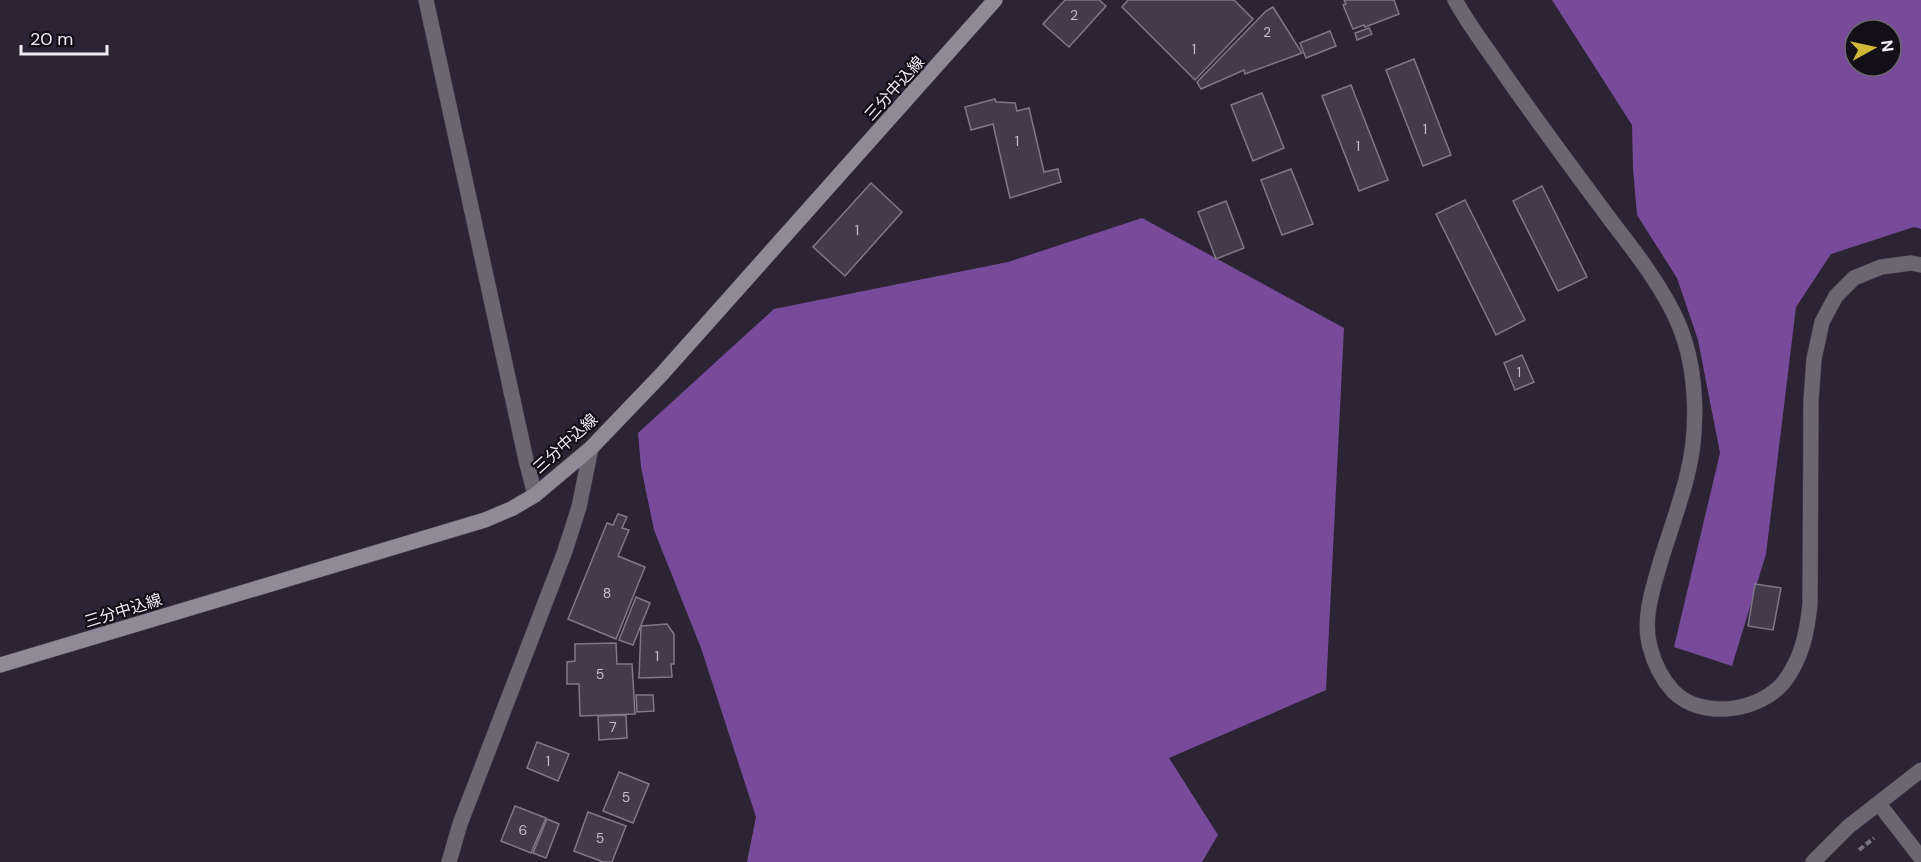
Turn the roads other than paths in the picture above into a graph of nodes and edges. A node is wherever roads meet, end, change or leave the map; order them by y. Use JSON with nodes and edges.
{"nodes":[{"id":1,"x":426,"y":0,"type":"edge"},
{"id":2,"x":995,"y":0,"type":"edge"},
{"id":3,"x":1455,"y":0,"type":"edge"},
{"id":4,"x":1921,"y":265,"type":"edge"},
{"id":5,"x":591,"y":448,"type":"junction"},
{"id":6,"x":535,"y":495,"type":"junction"},
{"id":7,"x":0,"y":665,"type":"edge"},
{"id":8,"x":1921,"y":770,"type":"edge"},
{"id":9,"x":1879,"y":804,"type":"junction"},
{"id":10,"x":1921,"y":858,"type":"edge"},
{"id":11,"x":449,"y":862,"type":"edge"},
{"id":12,"x":1813,"y":862,"type":"edge"}],
"edges":[{"from":1,"to":6,"type":"street"},
{"from":2,"to":5,"type":"main road","name":"三分中込線"},
{"from":3,"to":4,"type":"street"},
{"from":5,"to":6,"type":"main road","name":"三分中込線"},
{"from":5,"to":11,"type":"street"},
{"from":6,"to":7,"type":"main road","name":"三分中込線"},
{"from":8,"to":9,"type":"street"},
{"from":9,"to":10,"type":"street"},
{"from":9,"to":12,"type":"street"}]}
